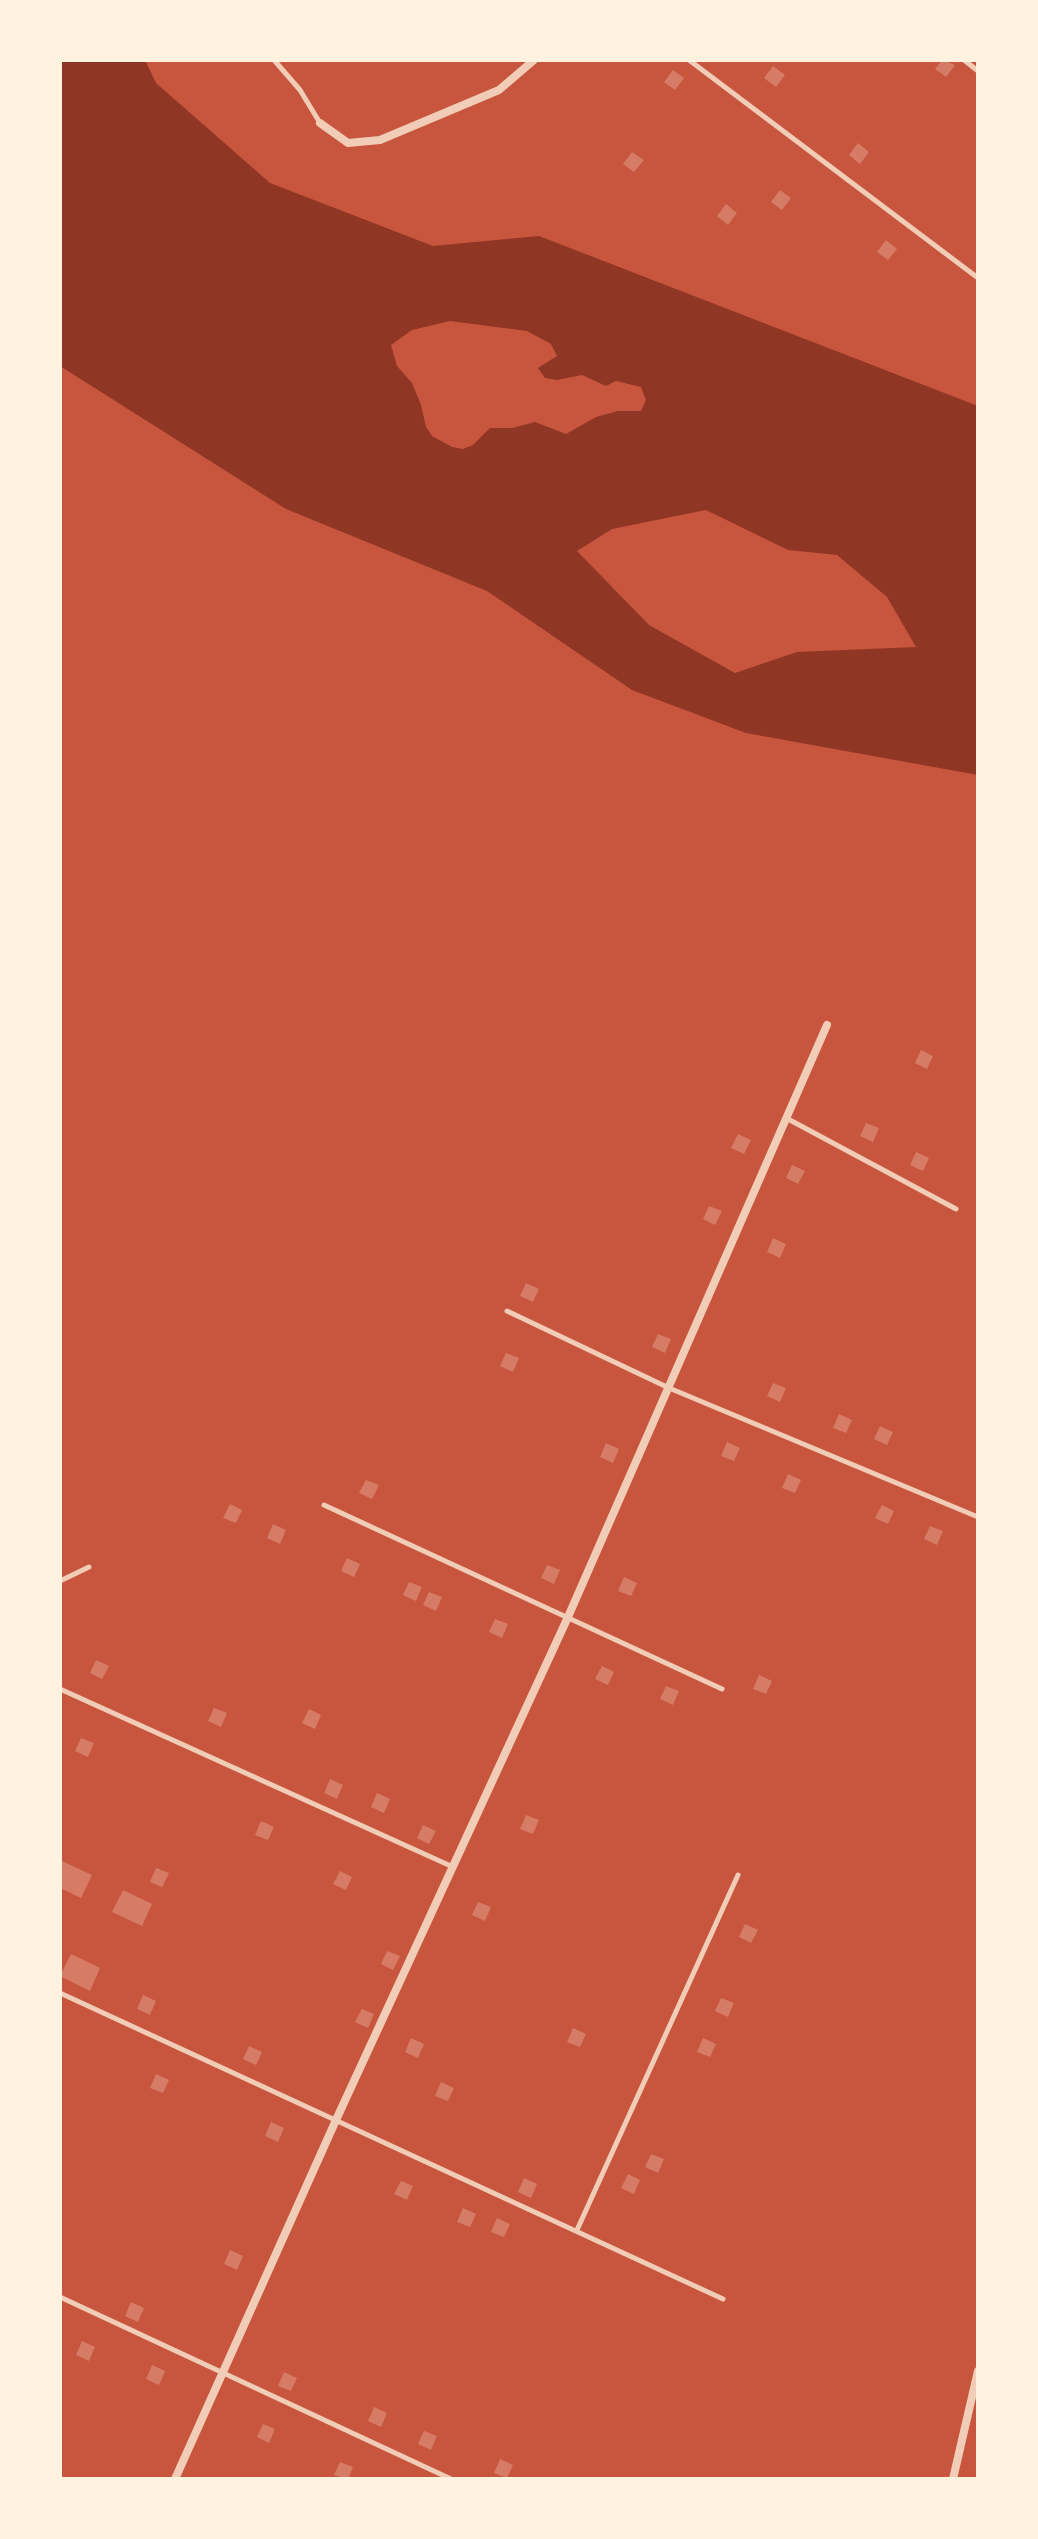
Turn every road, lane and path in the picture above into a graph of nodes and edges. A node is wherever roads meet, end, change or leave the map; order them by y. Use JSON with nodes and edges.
{"nodes":[{"id":1,"x":274,"y":60,"type":"edge"},
{"id":2,"x":534,"y":60,"type":"edge"},
{"id":3,"x":689,"y":60,"type":"edge"},
{"id":4,"x":964,"y":60,"type":"edge"},
{"id":5,"x":978,"y":71,"type":"edge"},
{"id":6,"x":320,"y":123,"type":"joint"},
{"id":7,"x":978,"y":278,"type":"edge"},
{"id":8,"x":827,"y":1025,"type":"dead end"},
{"id":9,"x":788,"y":1119,"type":"junction"},
{"id":10,"x":956,"y":1209,"type":"dead end"},
{"id":11,"x":507,"y":1311,"type":"dead end"},
{"id":12,"x":669,"y":1388,"type":"junction"},
{"id":13,"x":324,"y":1505,"type":"dead end"},
{"id":14,"x":978,"y":1517,"type":"edge"},
{"id":15,"x":89,"y":1567,"type":"dead end"},
{"id":16,"x":60,"y":1581,"type":"edge"},
{"id":17,"x":568,"y":1617,"type":"junction"},
{"id":18,"x":60,"y":1689,"type":"edge"},
{"id":19,"x":722,"y":1689,"type":"dead end"},
{"id":20,"x":453,"y":1867,"type":"junction"},
{"id":21,"x":738,"y":1875,"type":"dead end"},
{"id":22,"x":60,"y":1993,"type":"edge"},
{"id":23,"x":336,"y":2120,"type":"junction"},
{"id":24,"x":577,"y":2230,"type":"junction"},
{"id":25,"x":60,"y":2297,"type":"edge"},
{"id":26,"x":723,"y":2299,"type":"dead end"},
{"id":27,"x":223,"y":2371,"type":"junction"},
{"id":28,"x":978,"y":2371,"type":"edge"},
{"id":29,"x":175,"y":2479,"type":"edge"},
{"id":30,"x":451,"y":2479,"type":"edge"},
{"id":31,"x":953,"y":2479,"type":"edge"}],
"edges":[{"from":1,"to":6,"type":"lane"},
{"from":2,"to":6,"type":"street"},
{"from":3,"to":7,"type":"lane"},
{"from":4,"to":5,"type":"lane"},
{"from":8,"to":9,"type":"street"},
{"from":9,"to":10,"type":"lane"},
{"from":9,"to":12,"type":"street"},
{"from":11,"to":12,"type":"lane"},
{"from":12,"to":14,"type":"lane"},
{"from":12,"to":17,"type":"street"},
{"from":13,"to":17,"type":"lane"},
{"from":15,"to":16,"type":"lane"},
{"from":17,"to":19,"type":"lane"},
{"from":17,"to":20,"type":"street"},
{"from":18,"to":20,"type":"lane"},
{"from":20,"to":23,"type":"street"},
{"from":21,"to":24,"type":"lane"},
{"from":22,"to":23,"type":"lane"},
{"from":23,"to":24,"type":"lane"},
{"from":23,"to":27,"type":"street"},
{"from":24,"to":26,"type":"lane"},
{"from":25,"to":27,"type":"lane"},
{"from":27,"to":29,"type":"street"},
{"from":27,"to":30,"type":"lane"},
{"from":28,"to":31,"type":"street"}]}
